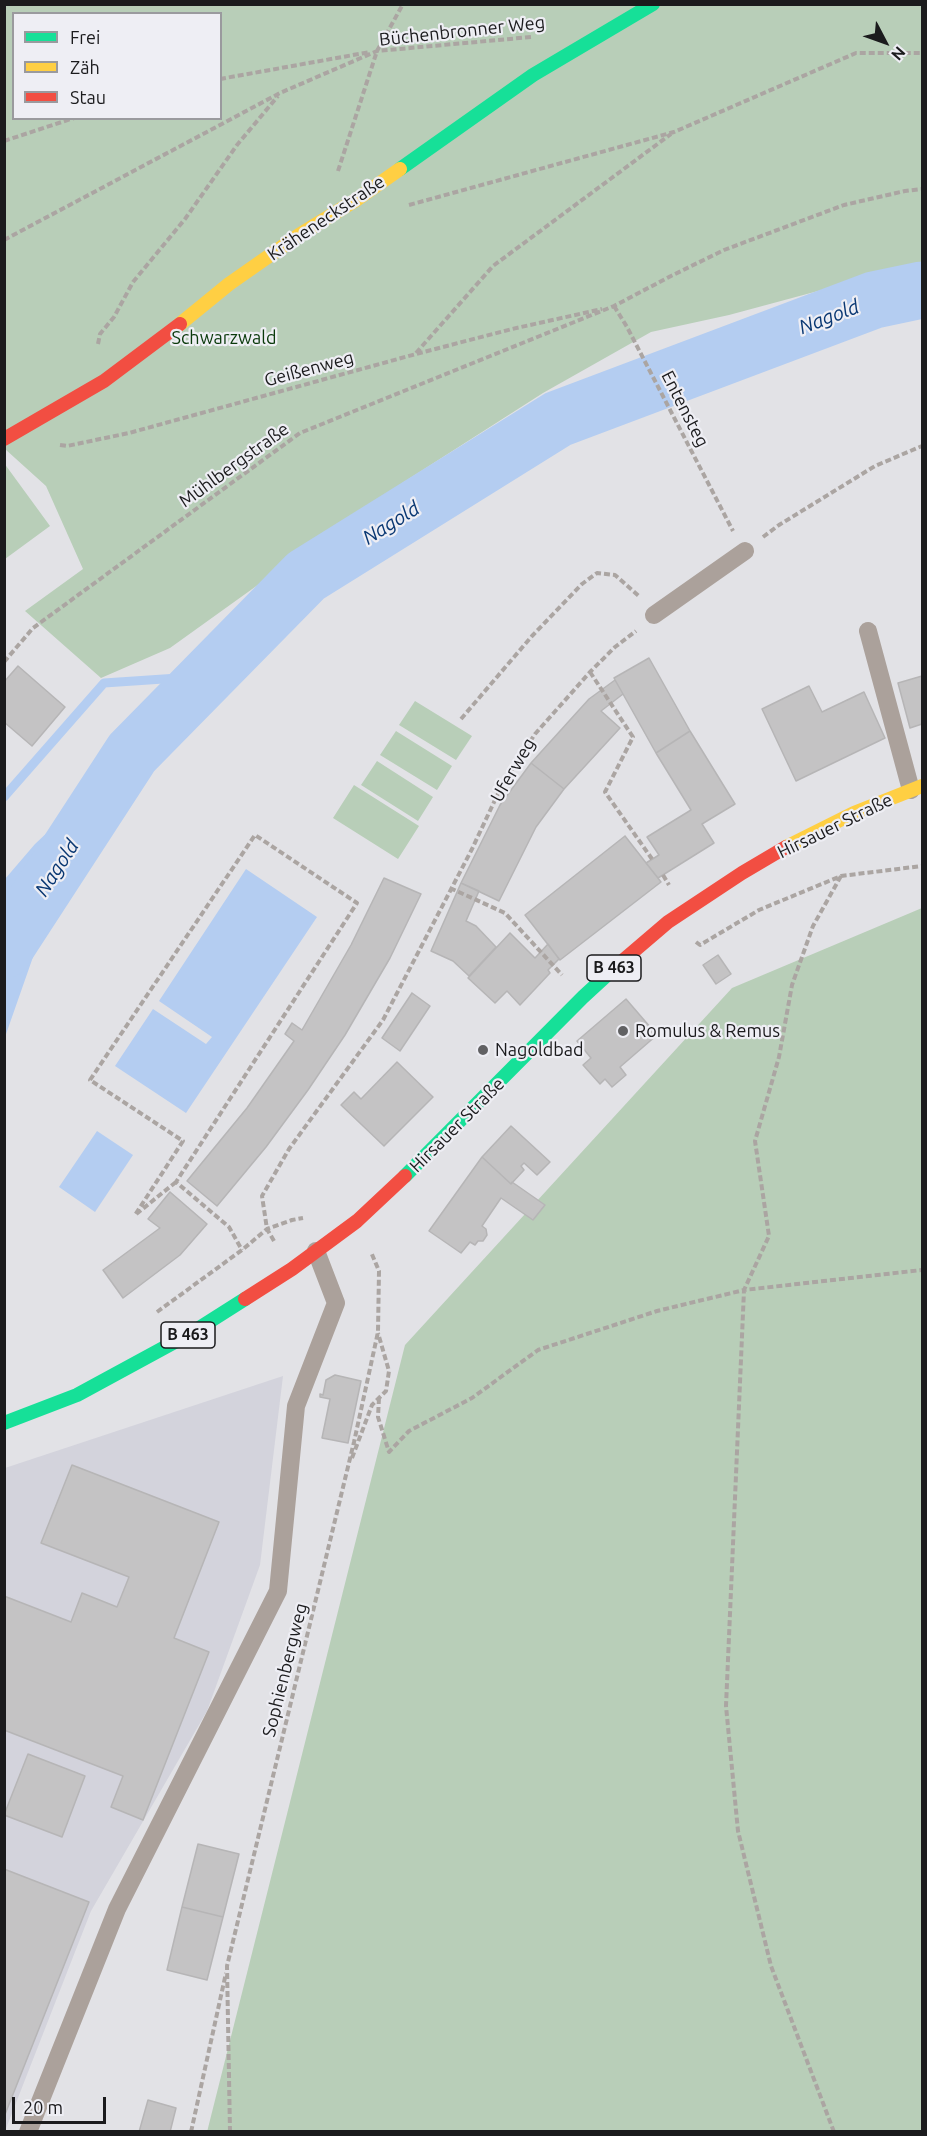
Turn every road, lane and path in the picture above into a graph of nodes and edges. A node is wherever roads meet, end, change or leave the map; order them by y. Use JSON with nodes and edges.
{"nodes":[{"id":1,"x":403,"y":4,"type":"edge"},
{"id":2,"x":653,"y":4,"type":"edge"},
{"id":3,"x":539,"y":37,"type":"dead end"},
{"id":4,"x":376,"y":51,"type":"junction"},
{"id":5,"x":922,"y":53,"type":"edge"},
{"id":6,"x":222,"y":79,"type":"edge"},
{"id":7,"x":280,"y":93,"type":"junction"},
{"id":8,"x":68,"y":120,"type":"edge"},
{"id":9,"x":674,"y":132,"type":"junction"},
{"id":10,"x":4,"y":141,"type":"edge"},
{"id":11,"x":922,"y":189,"type":"edge"},
{"id":12,"x":356,"y":200,"type":"junction"},
{"id":13,"x":401,"y":207,"type":"dead end"},
{"id":14,"x":4,"y":240,"type":"edge"},
{"id":15,"x":614,"y":306,"type":"junction"},
{"id":16,"x":100,"y":334,"type":"dead end"},
{"id":17,"x":416,"y":354,"type":"junction"},
{"id":18,"x":4,"y":439,"type":"edge"},
{"id":19,"x":56,"y":444,"type":"dead end"},
{"id":20,"x":922,"y":446,"type":"edge"},
{"id":21,"x":730,"y":526,"type":"dead end"},
{"id":22,"x":745,"y":551,"type":"joint"},
{"id":23,"x":654,"y":615,"type":"junction"},
{"id":24,"x":868,"y":631,"type":"dead end"},
{"id":25,"x":4,"y":662,"type":"edge"},
{"id":26,"x":590,"y":672,"type":"junction"},
{"id":27,"x":461,"y":719,"type":"dead end"},
{"id":28,"x":917,"y":788,"type":"edge"},
{"id":29,"x":652,"y":859,"type":"dead end"},
{"id":30,"x":922,"y":866,"type":"edge"},
{"id":31,"x":841,"y":876,"type":"junction"},
{"id":32,"x":450,"y":888,"type":"junction"},
{"id":33,"x":668,"y":922,"type":"junction"},
{"id":34,"x":583,"y":997,"type":"junction"},
{"id":35,"x":176,"y":1182,"type":"junction"},
{"id":36,"x":357,"y":1221,"type":"junction"},
{"id":37,"x":242,"y":1250,"type":"junction"},
{"id":38,"x":316,"y":1251,"type":"junction"},
{"id":39,"x":922,"y":1270,"type":"edge"},
{"id":40,"x":744,"y":1290,"type":"junction"},
{"id":41,"x":148,"y":1318,"type":"dead end"},
{"id":42,"x":378,"y":1332,"type":"junction"},
{"id":43,"x":379,"y":1398,"type":"junction"},
{"id":44,"x":4,"y":1423,"type":"edge"},
{"id":45,"x":346,"y":1476,"type":"junction"},
{"id":46,"x":228,"y":1966,"type":"junction"},
{"id":47,"x":28,"y":2132,"type":"edge"},
{"id":48,"x":191,"y":2132,"type":"edge"},
{"id":49,"x":230,"y":2132,"type":"edge"},
{"id":50,"x":834,"y":2132,"type":"edge"}],
"edges":[{"from":1,"to":4,"type":"path"},
{"from":2,"to":12,"type":"main road","name":"Kräheneckstraße"},
{"from":3,"to":4,"type":"path","name":"Büchenbronner Weg"},
{"from":4,"to":6,"type":"path"},
{"from":4,"to":7,"type":"path","name":"Büchenbronner Weg"},
{"from":4,"to":12,"type":"path"},
{"from":5,"to":9,"type":"path"},
{"from":7,"to":14,"type":"path","name":"Büchenbronner Weg"},
{"from":7,"to":16,"type":"path"},
{"from":8,"to":10,"type":"path"},
{"from":9,"to":13,"type":"path"},
{"from":9,"to":17,"type":"path"},
{"from":11,"to":15,"type":"path"},
{"from":12,"to":18,"type":"main road","name":"Kräheneckstraße"},
{"from":15,"to":17,"type":"path","name":"Geißenweg"},
{"from":15,"to":21,"type":"path","name":"Entensteg"},
{"from":15,"to":25,"type":"path","name":"Mühlbergstraße"},
{"from":17,"to":19,"type":"path","name":"Geißenweg"},
{"from":20,"to":22,"type":"path"},
{"from":22,"to":23,"type":"lane"},
{"from":23,"to":26,"type":"path","name":"Uferweg"},
{"from":23,"to":27,"type":"path"},
{"from":24,"to":28,"type":"lane"},
{"from":26,"to":29,"type":"path"},
{"from":26,"to":32,"type":"path","name":"Uferweg"},
{"from":28,"to":33,"type":"main road","name":"Hirsauer Straße","number":"B 463"},
{"from":30,"to":31,"type":"path"},
{"from":31,"to":33,"type":"path"},
{"from":31,"to":40,"type":"path"},
{"from":32,"to":34,"type":"path"},
{"from":32,"to":37,"type":"path","name":"Uferweg"},
{"from":33,"to":34,"type":"main road","name":"Hirsauer Straße","number":"B 463"},
{"from":34,"to":36,"type":"main road","name":"Hirsauer Straße","number":"B 463"},
{"from":35,"to":35,"type":"path"},
{"from":35,"to":37,"type":"path"},
{"from":36,"to":38,"type":"main road","name":"Hirsauer Straße","number":"B 463"},
{"from":36,"to":42,"type":"path","name":"Sophienbergweg"},
{"from":37,"to":41,"type":"path"},
{"from":38,"to":44,"type":"main road","name":"Hirsauer Straße","number":"B 463"},
{"from":38,"to":47,"type":"lane"},
{"from":39,"to":40,"type":"path"},
{"from":40,"to":43,"type":"path"},
{"from":40,"to":50,"type":"path"},
{"from":42,"to":43,"type":"path"},
{"from":42,"to":45,"type":"path","name":"Sophienbergweg"},
{"from":43,"to":45,"type":"path"},
{"from":45,"to":46,"type":"path","name":"Sophienbergweg"},
{"from":46,"to":48,"type":"path"},
{"from":46,"to":49,"type":"path","name":"Sophienbergweg"}]}
